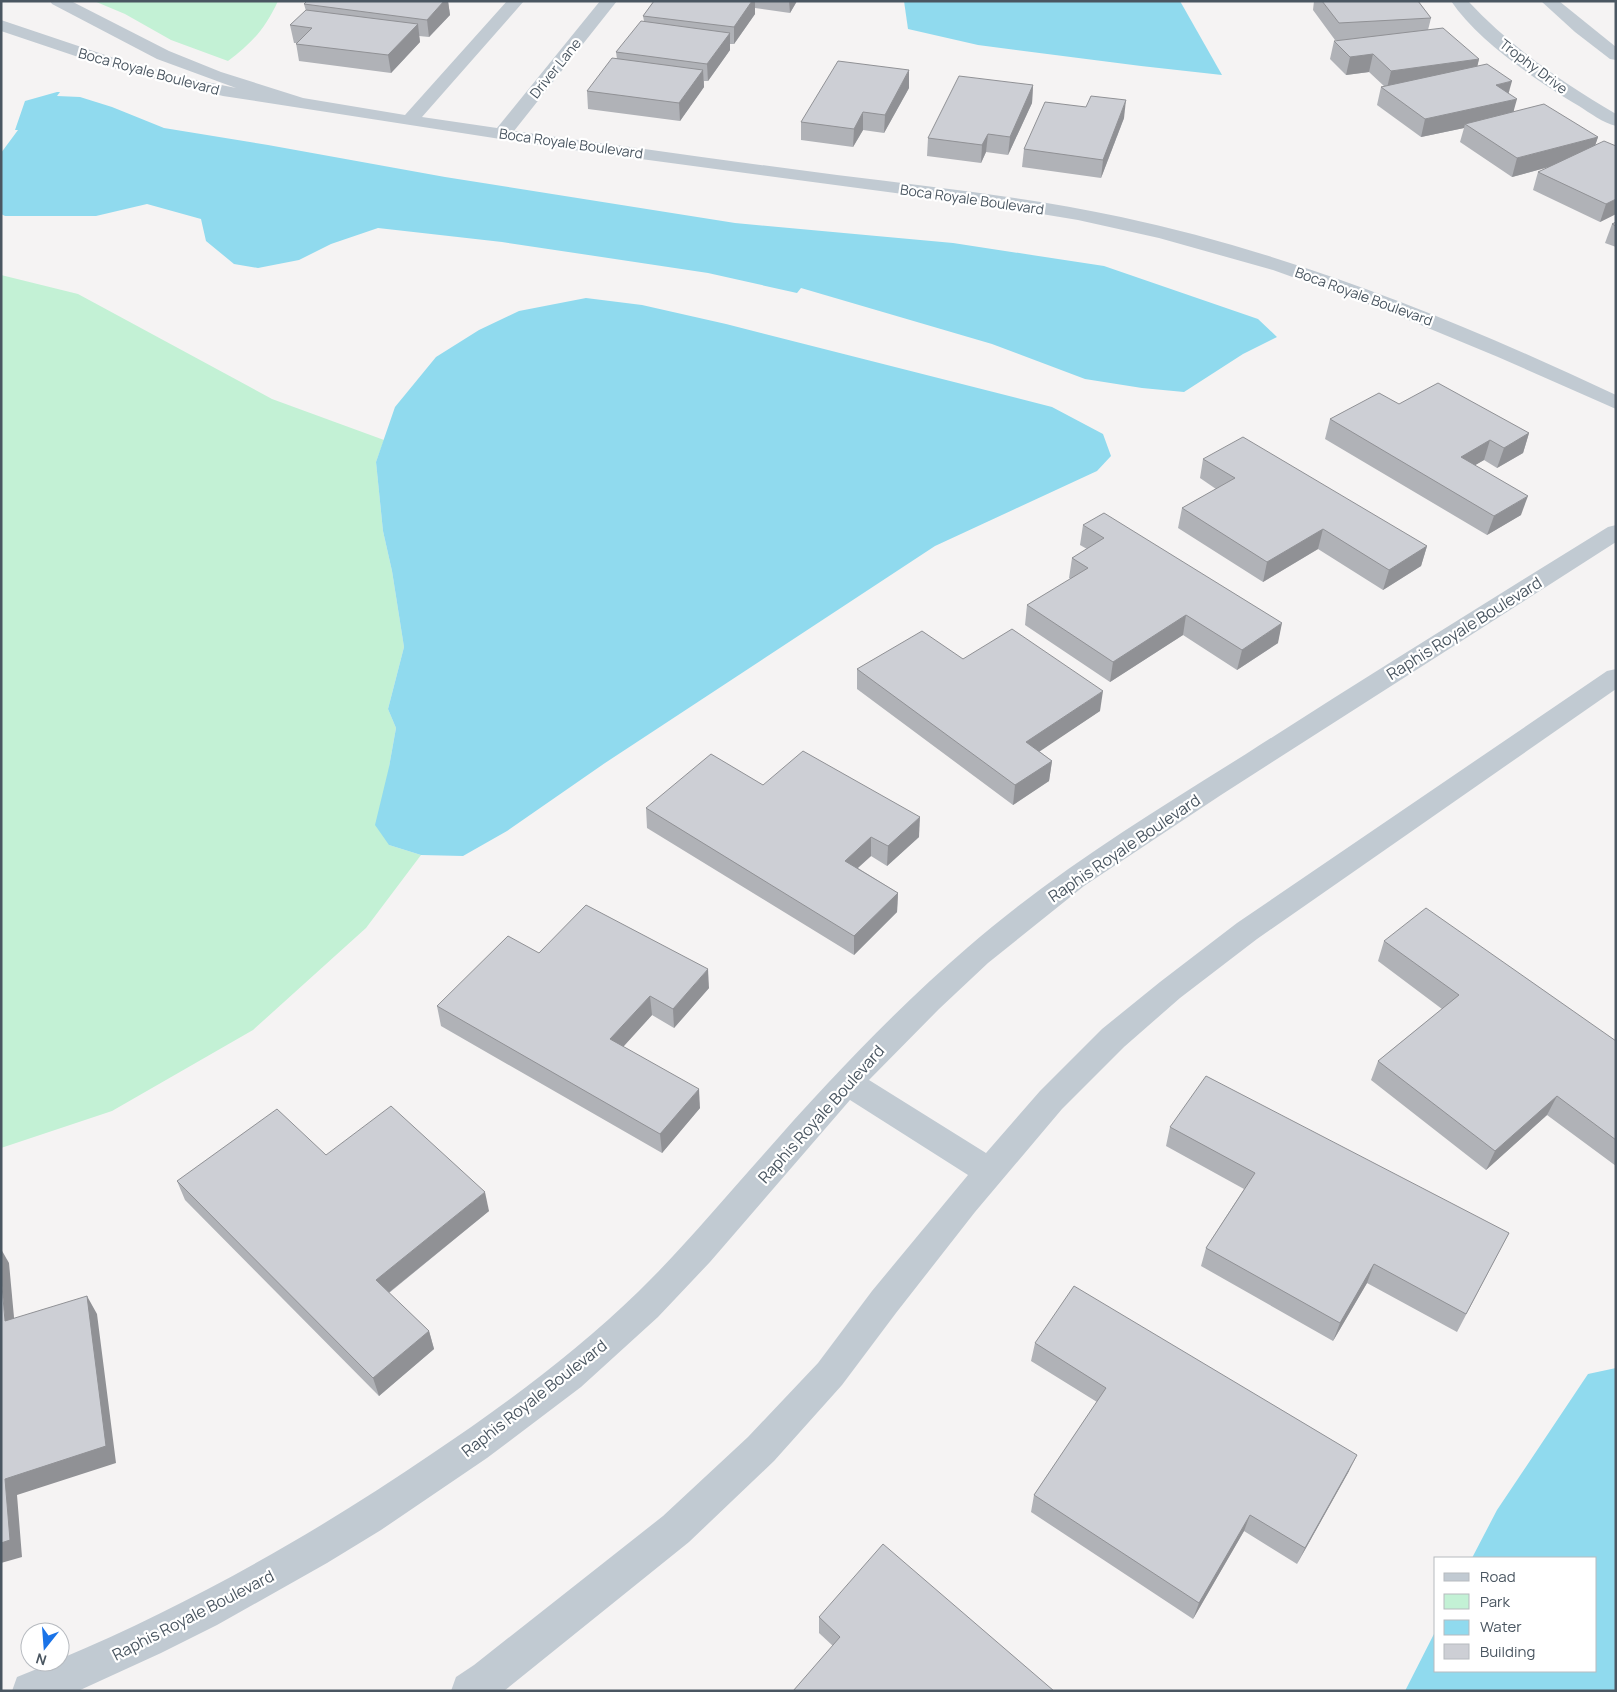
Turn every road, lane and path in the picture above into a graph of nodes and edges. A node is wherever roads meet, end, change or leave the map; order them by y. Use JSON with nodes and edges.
{"nodes":[{"id":1,"x":58,"y":1,"type":"edge"},
{"id":2,"x":516,"y":1,"type":"edge"},
{"id":3,"x":609,"y":1,"type":"edge"},
{"id":4,"x":1459,"y":1,"type":"edge"},
{"id":5,"x":1550,"y":1,"type":"edge"},
{"id":6,"x":1,"y":25,"type":"edge"},
{"id":7,"x":1616,"y":55,"type":"edge"},
{"id":8,"x":300,"y":103,"type":"junction"},
{"id":9,"x":409,"y":121,"type":"junction"},
{"id":10,"x":1616,"y":121,"type":"edge"},
{"id":11,"x":502,"y":134,"type":"junction"},
{"id":12,"x":1616,"y":403,"type":"edge"},
{"id":13,"x":1616,"y":532,"type":"edge"},
{"id":14,"x":1616,"y":677,"type":"edge"},
{"id":15,"x":848,"y":1083,"type":"junction"},
{"id":16,"x":990,"y":1172,"type":"junction"},
{"id":17,"x":31,"y":1691,"type":"edge"},
{"id":18,"x":470,"y":1691,"type":"edge"}],
"edges":[{"from":1,"to":8,"type":"street","name":"Boca Royale Boulevard"},
{"from":2,"to":9,"type":"street"},
{"from":3,"to":11,"type":"street","name":"Driver Lane"},
{"from":4,"to":10,"type":"street","name":"Trophy Drive"},
{"from":5,"to":7,"type":"street"},
{"from":6,"to":8,"type":"street","name":"Boca Royale Boulevard"},
{"from":8,"to":9,"type":"street","name":"Boca Royale Boulevard"},
{"from":9,"to":11,"type":"street","name":"Boca Royale Boulevard"},
{"from":11,"to":12,"type":"street","name":"Boca Royale Boulevard"},
{"from":13,"to":15,"type":"street","name":"Raphis Royale Boulevard"},
{"from":14,"to":16,"type":"street"},
{"from":15,"to":16,"type":"street"},
{"from":15,"to":17,"type":"street","name":"Raphis Royale Boulevard"},
{"from":16,"to":18,"type":"street"}]}
